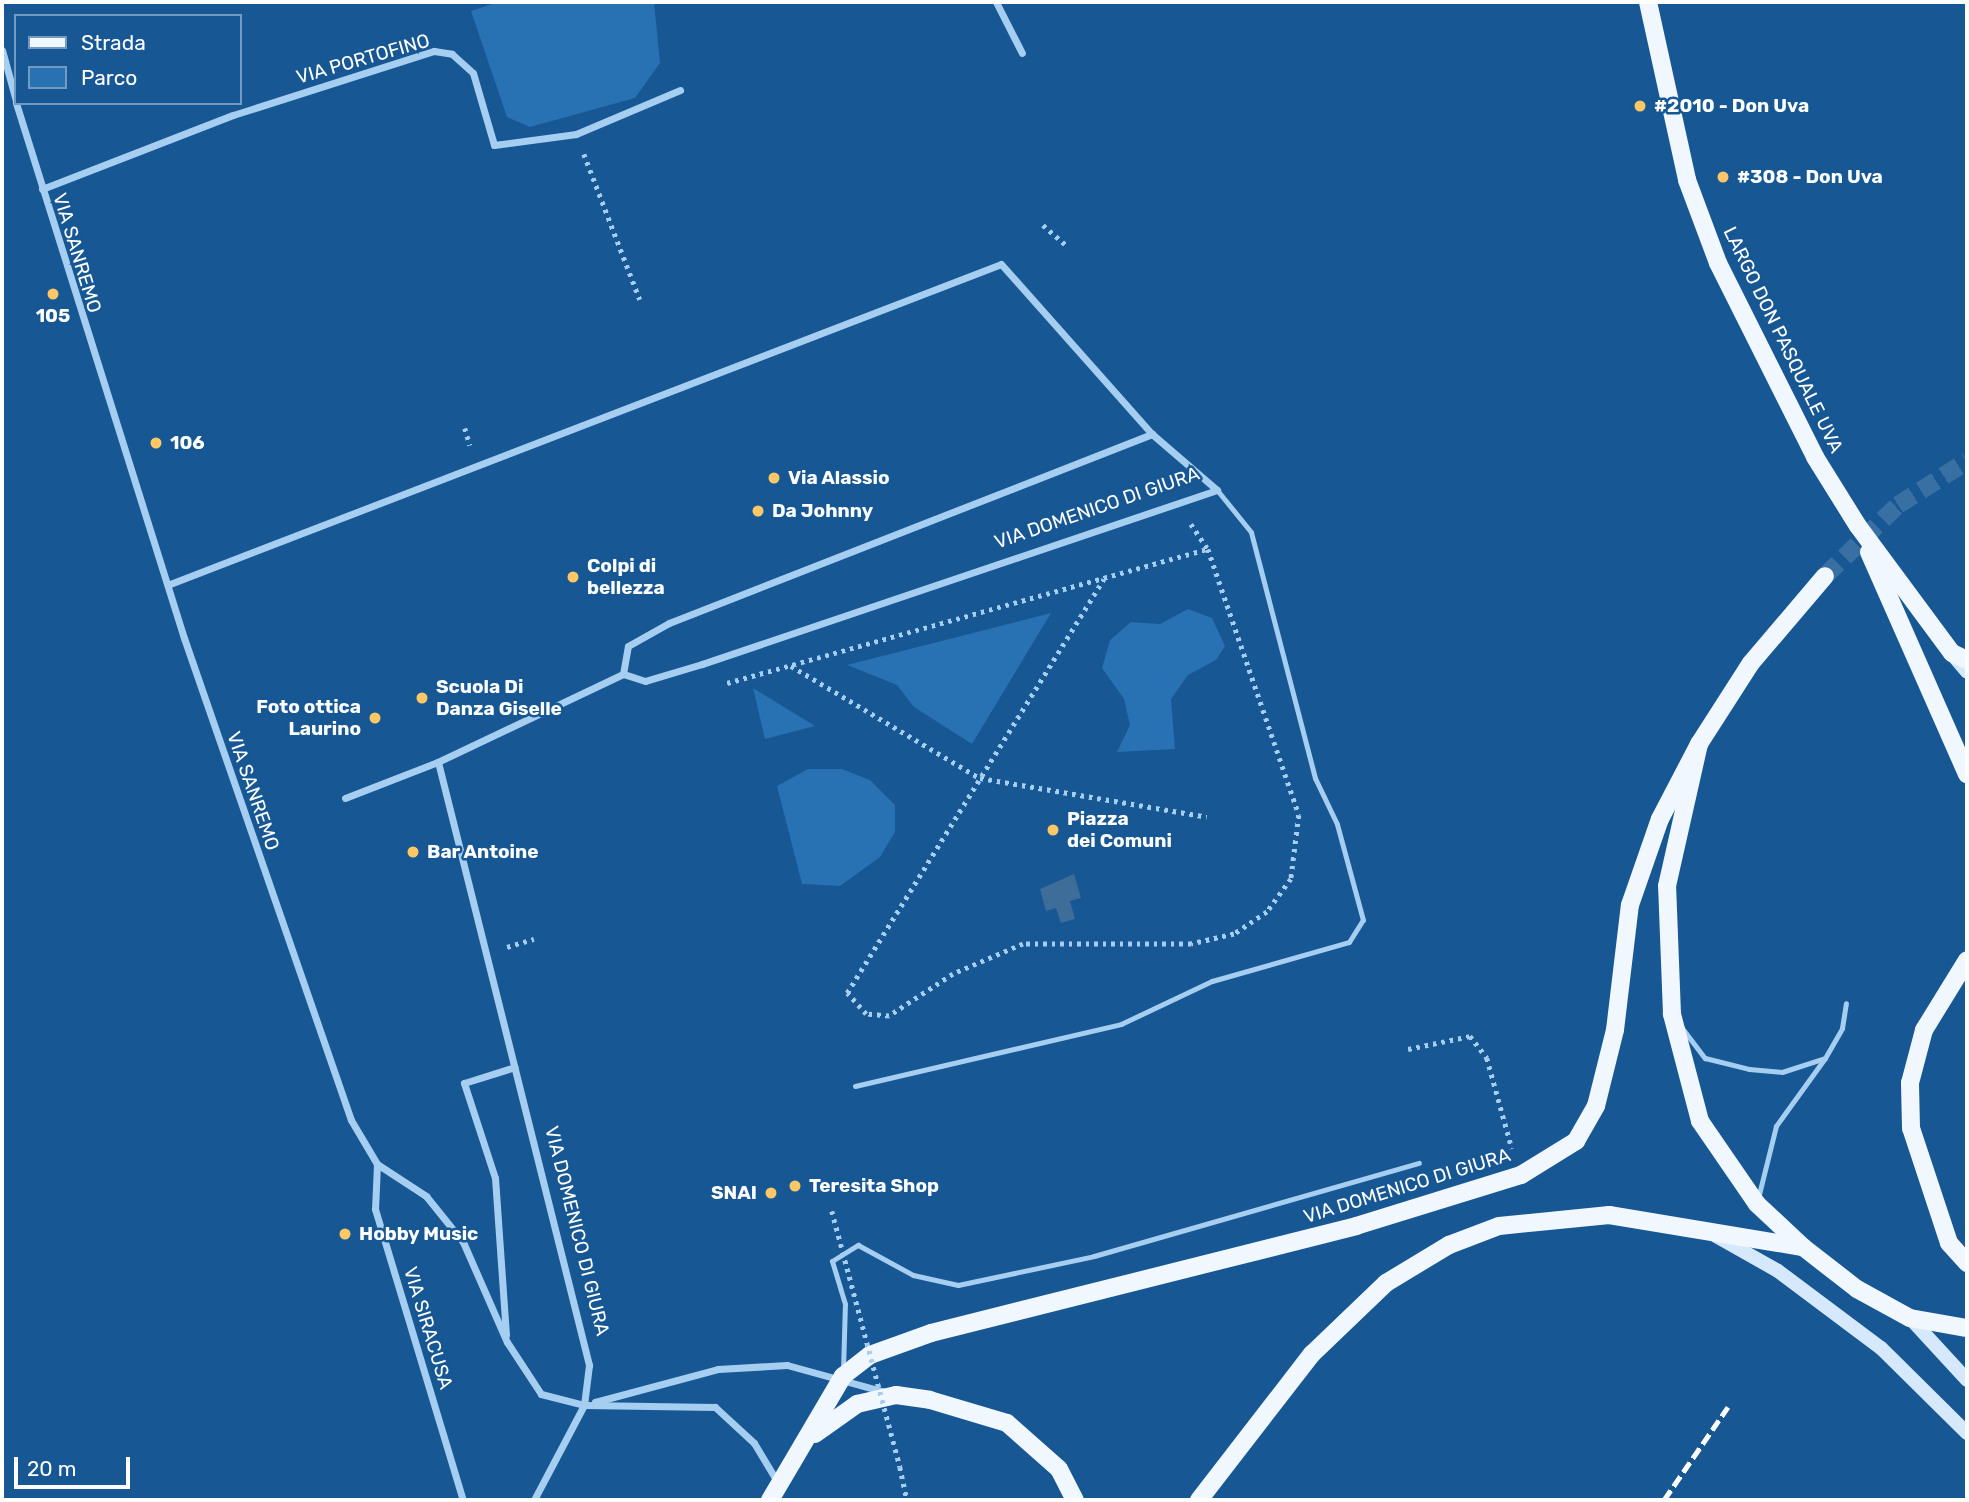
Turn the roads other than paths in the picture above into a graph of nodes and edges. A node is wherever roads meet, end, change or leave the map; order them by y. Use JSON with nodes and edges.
{"nodes":[{"id":1,"x":996,"y":2,"type":"edge"},
{"id":2,"x":1648,"y":2,"type":"edge"},
{"id":3,"x":2,"y":50,"type":"edge"},
{"id":4,"x":1022,"y":53,"type":"dead end"},
{"id":5,"x":680,"y":90,"type":"dead end"},
{"id":6,"x":14,"y":95,"type":"edge"},
{"id":7,"x":17,"y":105,"type":"edge"},
{"id":8,"x":42,"y":189,"type":"junction"},
{"id":9,"x":1152,"y":434,"type":"junction"},
{"id":10,"x":1217,"y":489,"type":"junction"},
{"id":11,"x":1858,"y":526,"type":"junction"},
{"id":12,"x":1825,"y":576,"type":"tunnel mouth"},
{"id":13,"x":170,"y":584,"type":"junction"},
{"id":14,"x":1959,"y":657,"type":"edge"},
{"id":15,"x":1967,"y":673,"type":"edge"},
{"id":16,"x":623,"y":674,"type":"junction"},
{"id":17,"x":1699,"y":744,"type":"junction"},
{"id":18,"x":438,"y":762,"type":"junction"},
{"id":19,"x":1967,"y":774,"type":"edge"},
{"id":20,"x":345,"y":798,"type":"dead end"},
{"id":21,"x":1967,"y":960,"type":"edge"},
{"id":22,"x":1846,"y":1003,"type":"dead end"},
{"id":23,"x":1672,"y":1014,"type":"junction"},
{"id":24,"x":1825,"y":1058,"type":"junction"},
{"id":25,"x":515,"y":1067,"type":"junction"},
{"id":26,"x":855,"y":1086,"type":"dead end"},
{"id":27,"x":1419,"y":1163,"type":"dead end"},
{"id":28,"x":377,"y":1164,"type":"junction"},
{"id":29,"x":1757,"y":1205,"type":"junction"},
{"id":30,"x":1708,"y":1232,"type":"junction"},
{"id":31,"x":1803,"y":1247,"type":"junction"},
{"id":32,"x":1967,"y":1263,"type":"edge"},
{"id":33,"x":1910,"y":1318,"type":"junction"},
{"id":34,"x":1967,"y":1328,"type":"edge"},
{"id":35,"x":507,"y":1342,"type":"junction"},
{"id":36,"x":843,"y":1376,"type":"junction"},
{"id":37,"x":1967,"y":1380,"type":"edge"},
{"id":38,"x":896,"y":1395,"type":"junction"},
{"id":39,"x":584,"y":1405,"type":"junction"},
{"id":40,"x":1967,"y":1433,"type":"edge"},
{"id":41,"x":803,"y":1445,"type":"junction"},
{"id":42,"x":779,"y":1484,"type":"junction"},
{"id":43,"x":463,"y":1500,"type":"edge"},
{"id":44,"x":534,"y":1500,"type":"edge"},
{"id":45,"x":769,"y":1500,"type":"edge"},
{"id":46,"x":1075,"y":1500,"type":"edge"},
{"id":47,"x":1199,"y":1500,"type":"edge"}],
"edges":[{"from":1,"to":4,"type":"street"},
{"from":2,"to":11,"type":"main road","name":"LARGO DON PASQUALE UVA"},
{"from":3,"to":6,"type":"street","name":"VIA SANREMO"},
{"from":5,"to":8,"type":"street","name":"VIA PORTOFINO"},
{"from":7,"to":8,"type":"street","name":"VIA SANREMO"},
{"from":8,"to":13,"type":"street","name":"VIA SANREMO"},
{"from":9,"to":10,"type":"street","name":"VIA DOMENICO DI GIURA"},
{"from":9,"to":13,"type":"street"},
{"from":9,"to":16,"type":"street"},
{"from":10,"to":16,"type":"street","name":"VIA DOMENICO DI GIURA"},
{"from":10,"to":26,"type":"lane"},
{"from":11,"to":14,"type":"main road"},
{"from":11,"to":19,"type":"main road"},
{"from":12,"to":17,"type":"main road","name":"VIA DOMENICO DI GIURA"},
{"from":13,"to":28,"type":"street","name":"VIA SANREMO"},
{"from":14,"to":15,"type":"main road"},
{"from":16,"to":18,"type":"street"},
{"from":17,"to":23,"type":"main road"},
{"from":17,"to":36,"type":"main road","name":"VIA DOMENICO DI GIURA"},
{"from":18,"to":20,"type":"street"},
{"from":18,"to":25,"type":"street","name":"VIA DOMENICO DI GIURA"},
{"from":21,"to":32,"type":"main road","bridge":true},
{"from":22,"to":24,"type":"lane"},
{"from":23,"to":24,"type":"lane"},
{"from":23,"to":29,"type":"main road"},
{"from":24,"to":29,"type":"lane"},
{"from":25,"to":35,"type":"street"},
{"from":25,"to":39,"type":"street","name":"VIA DOMENICO DI GIURA"},
{"from":27,"to":36,"type":"lane"},
{"from":28,"to":35,"type":"street","name":"VIA SANREMO"},
{"from":28,"to":43,"type":"street","name":"VIA SIRACUSA"},
{"from":29,"to":31,"type":"main road"},
{"from":30,"to":31,"type":"main road"},
{"from":30,"to":40,"type":"main road","bridge":true},
{"from":30,"to":47,"type":"main road"},
{"from":31,"to":33,"type":"main road","bridge":true},
{"from":33,"to":34,"type":"main road"},
{"from":33,"to":37,"type":"main road"},
{"from":35,"to":39,"type":"street","name":"VIA SANREMO"},
{"from":36,"to":38,"type":"street","name":"VIA DOMENICO DI GIURA"},
{"from":36,"to":39,"type":"street","name":"VIA DOMENICO DI GIURA"},
{"from":36,"to":41,"type":"main road","name":"VIA DOMENICO DI GIURA"},
{"from":38,"to":41,"type":"main road","name":"VIA DOMENICO DI GIURA"},
{"from":38,"to":46,"type":"main road","name":"VIA DOMENICO DI GIURA"},
{"from":39,"to":42,"type":"street"},
{"from":39,"to":44,"type":"street"},
{"from":41,"to":42,"type":"main road","name":"VIA DOMENICO DI GIURA"},
{"from":42,"to":45,"type":"main road","name":"VIA DOMENICO DI GIURA"}]}
